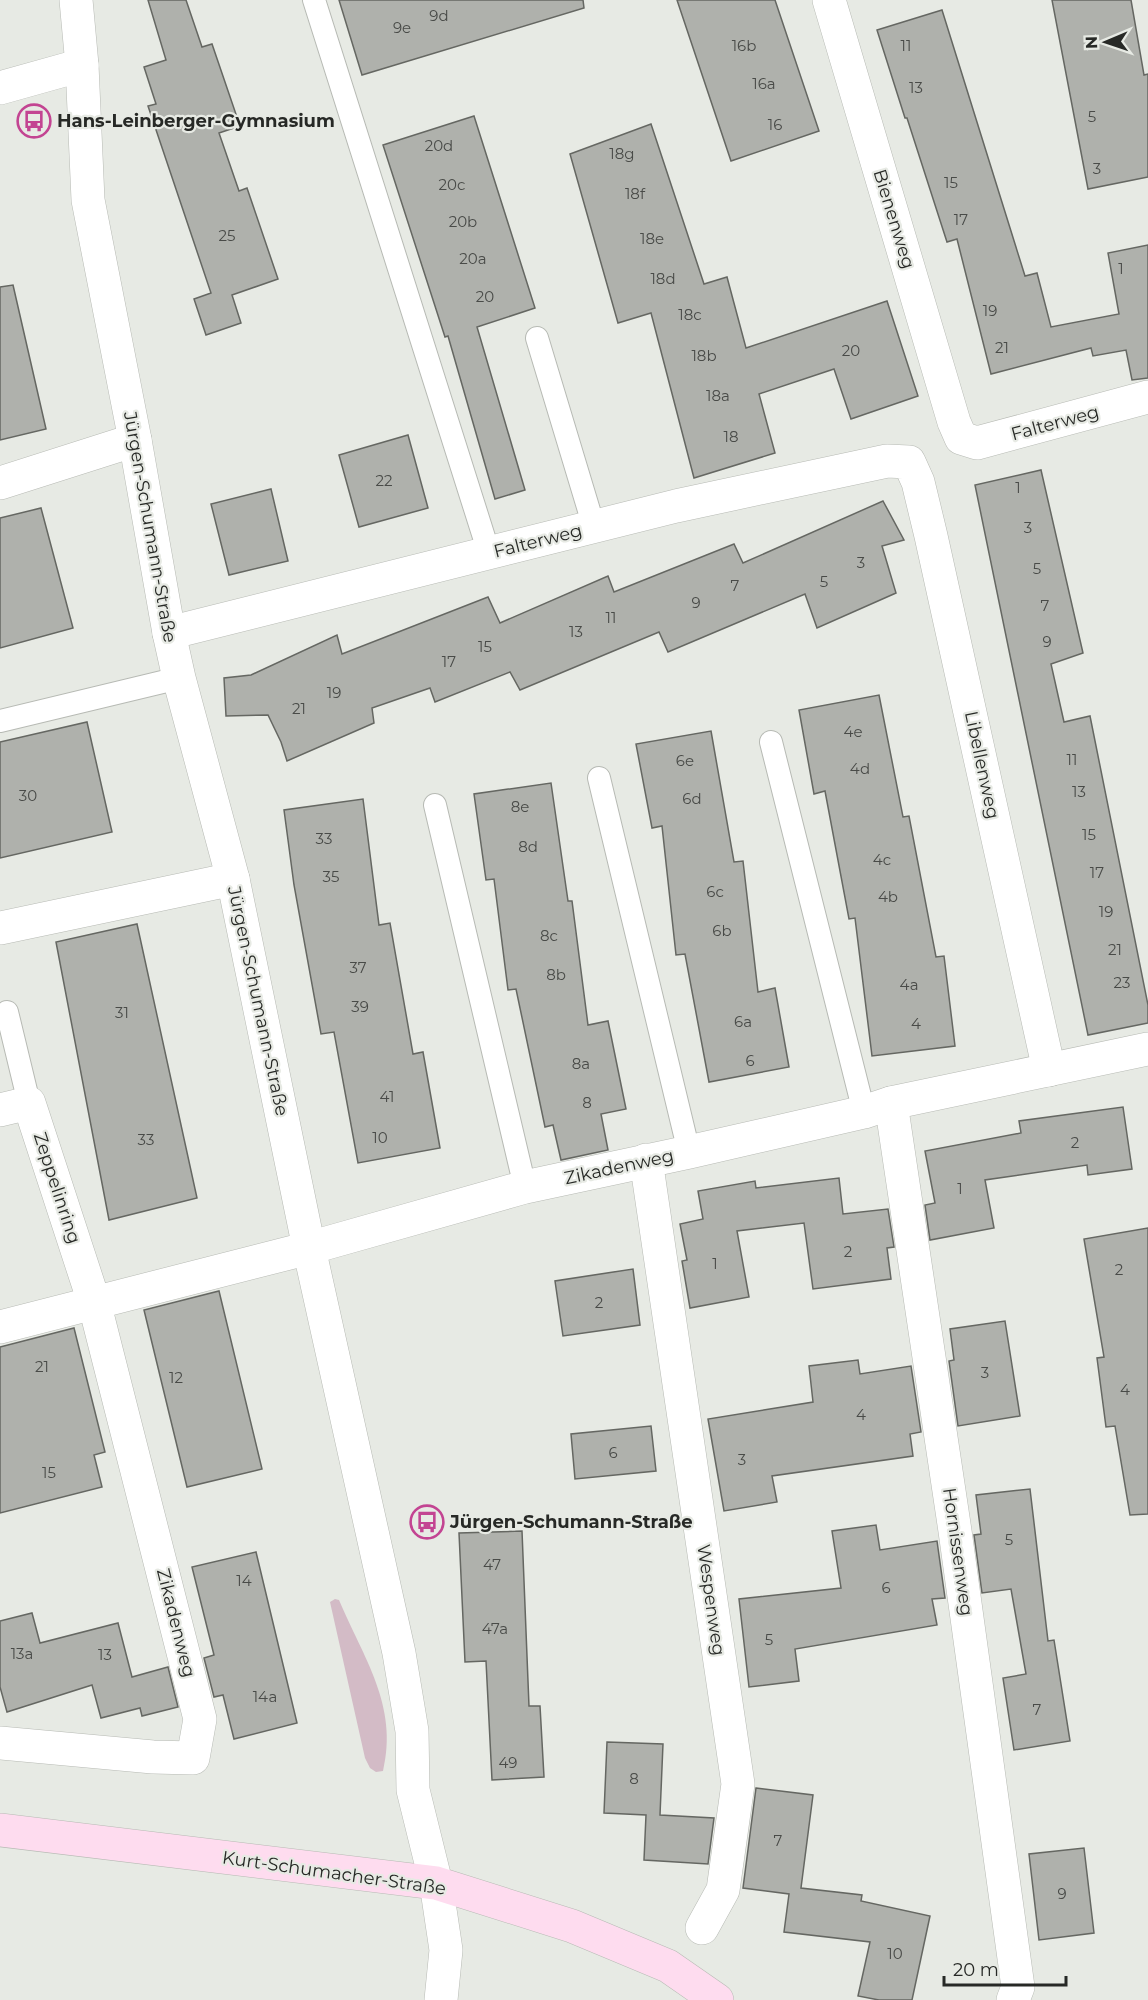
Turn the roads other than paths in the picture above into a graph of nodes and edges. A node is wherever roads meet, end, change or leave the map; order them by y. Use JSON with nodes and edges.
{"nodes":[{"id":1,"x":76,"y":0,"type":"edge"},
{"id":2,"x":314,"y":0,"type":"edge"},
{"id":3,"x":829,"y":0,"type":"edge"},
{"id":4,"x":82,"y":65,"type":"junction"},
{"id":5,"x":0,"y":87,"type":"edge"},
{"id":6,"x":537,"y":338,"type":"dead end"},
{"id":7,"x":1148,"y":397,"type":"edge"},
{"id":8,"x":961,"y":438,"type":"joint"},
{"id":9,"x":135,"y":440,"type":"junction"},
{"id":10,"x":909,"y":462,"type":"joint"},
{"id":11,"x":0,"y":483,"type":"edge"},
{"id":12,"x":594,"y":527,"type":"junction"},
{"id":13,"x":489,"y":553,"type":"junction"},
{"id":14,"x":169,"y":633,"type":"junction"},
{"id":15,"x":179,"y":678,"type":"junction"},
{"id":16,"x":0,"y":721,"type":"edge"},
{"id":17,"x":771,"y":742,"type":"dead end"},
{"id":18,"x":599,"y":778,"type":"dead end"},
{"id":19,"x":435,"y":805,"type":"dead end"},
{"id":20,"x":233,"y":879,"type":"junction"},
{"id":21,"x":0,"y":928,"type":"edge"},
{"id":22,"x":7,"y":1012,"type":"dead end"},
{"id":23,"x":1148,"y":1049,"type":"edge"},
{"id":24,"x":1049,"y":1070,"type":"junction"},
{"id":25,"x":14,"y":1106,"type":"edge"},
{"id":26,"x":877,"y":1108,"type":"junction"},
{"id":27,"x":689,"y":1152,"type":"junction"},
{"id":28,"x":646,"y":1160,"type":"junction"},
{"id":29,"x":525,"y":1187,"type":"junction"},
{"id":30,"x":309,"y":1248,"type":"junction"},
{"id":31,"x":94,"y":1302,"type":"junction"},
{"id":32,"x":0,"y":1327,"type":"edge"},
{"id":33,"x":0,"y":1743,"type":"edge"},
{"id":34,"x":0,"y":1830,"type":"edge"},
{"id":35,"x":436,"y":1883,"type":"junction"},
{"id":36,"x":702,"y":1928,"type":"dead end"},
{"id":37,"x":441,"y":2000,"type":"edge"},
{"id":38,"x":717,"y":2000,"type":"edge"},
{"id":39,"x":1012,"y":2000,"type":"edge"}],
"edges":[{"from":1,"to":4,"type":"street","name":"Jürgen-Schumann-Straße"},
{"from":2,"to":13,"type":"lane"},
{"from":3,"to":8,"type":"street","name":"Bienenweg"},
{"from":4,"to":5,"type":"street"},
{"from":4,"to":9,"type":"street","name":"Jürgen-Schumann-Straße"},
{"from":6,"to":12,"type":"lane"},
{"from":7,"to":8,"type":"street","name":"Falterweg"},
{"from":9,"to":11,"type":"street"},
{"from":9,"to":14,"type":"street","name":"Jürgen-Schumann-Straße"},
{"from":10,"to":12,"type":"street","name":"Falterweg"},
{"from":10,"to":24,"type":"street","name":"Libellenweg"},
{"from":12,"to":13,"type":"street","name":"Falterweg"},
{"from":13,"to":14,"type":"street","name":"Falterweg"},
{"from":14,"to":15,"type":"street","name":"Jürgen-Schumann-Straße"},
{"from":15,"to":16,"type":"lane"},
{"from":15,"to":20,"type":"street","name":"Jürgen-Schumann-Straße"},
{"from":17,"to":26,"type":"lane"},
{"from":18,"to":27,"type":"lane"},
{"from":19,"to":29,"type":"lane"},
{"from":20,"to":21,"type":"street"},
{"from":20,"to":30,"type":"street","name":"Jürgen-Schumann-Straße"},
{"from":22,"to":25,"type":"lane"},
{"from":23,"to":24,"type":"street","name":"Zikadenweg"},
{"from":24,"to":26,"type":"street","name":"Zikadenweg"},
{"from":25,"to":31,"type":"street","name":"Zeppelinring"},
{"from":26,"to":27,"type":"street","name":"Zikadenweg"},
{"from":26,"to":39,"type":"street","name":"Hornissenweg"},
{"from":27,"to":28,"type":"street","name":"Zikadenweg"},
{"from":28,"to":29,"type":"street","name":"Zikadenweg"},
{"from":28,"to":36,"type":"street","name":"Wespenweg"},
{"from":29,"to":30,"type":"street","name":"Zikadenweg"},
{"from":30,"to":31,"type":"street","name":"Zikadenweg"},
{"from":30,"to":35,"type":"street","name":"Jürgen-Schumann-Straße"},
{"from":31,"to":32,"type":"street","name":"Zikadenweg"},
{"from":31,"to":33,"type":"street","name":"Zikadenweg"},
{"from":34,"to":35,"type":"main road","name":"Kurt-Schumacher-Straße"},
{"from":35,"to":37,"type":"street","name":"Jürgen-Schumann-Straße"},
{"from":35,"to":38,"type":"main road","name":"Kurt-Schumacher-Straße"}]}
